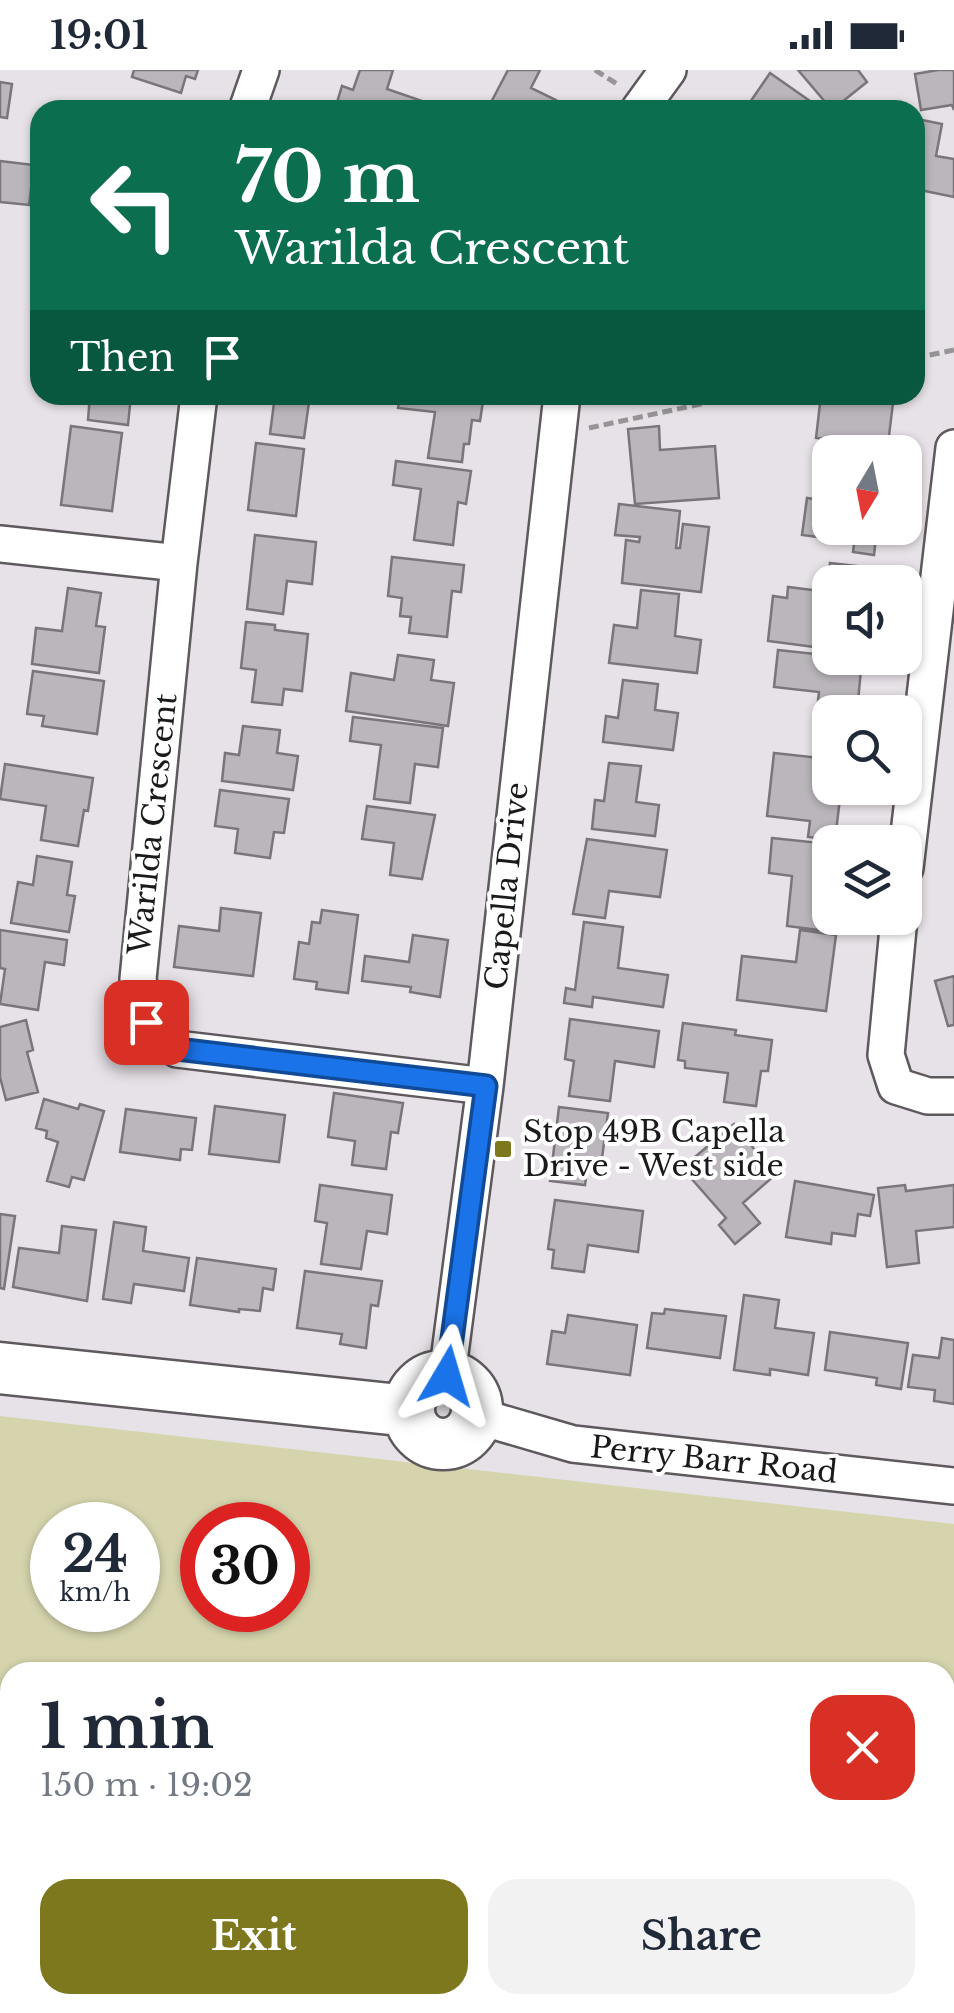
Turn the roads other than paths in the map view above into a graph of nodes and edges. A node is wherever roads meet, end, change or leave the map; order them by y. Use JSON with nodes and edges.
{"nodes":[{"id":1,"x":261,"y":70,"type":"edge"},
{"id":2,"x":668,"y":70,"type":"edge"},
{"id":3,"x":250,"y":100,"type":"edge"},
{"id":4,"x":646,"y":100,"type":"edge"},
{"id":5,"x":198,"y":405,"type":"edge"},
{"id":6,"x":561,"y":405,"type":"edge"},
{"id":7,"x":954,"y":448,"type":"edge"},
{"id":8,"x":0,"y":544,"type":"edge"},
{"id":9,"x":178,"y":563,"type":"junction"},
{"id":10,"x":910,"y":825,"type":"edge"},
{"id":11,"x":897,"y":935,"type":"edge"},
{"id":12,"x":486,"y":1086,"type":"junction"},
{"id":13,"x":954,"y":1096,"type":"edge"},
{"id":14,"x":0,"y":1368,"type":"edge"},
{"id":15,"x":447,"y":1376,"type":"junction"},
{"id":16,"x":409,"y":1411,"type":"junction"},
{"id":17,"x":477,"y":1416,"type":"junction"},
{"id":18,"x":954,"y":1486,"type":"edge"}],
"edges":[{"from":1,"to":3,"type":"street"},
{"from":2,"to":4,"type":"street"},
{"from":5,"to":9,"type":"street","name":"Warilda Crescent"},
{"from":6,"to":12,"type":"street","name":"Capella Drive"},
{"from":7,"to":10,"type":"street"},
{"from":8,"to":9,"type":"street"},
{"from":9,"to":12,"type":"street","name":"Warilda Crescent"},
{"from":11,"to":13,"type":"street"},
{"from":12,"to":15,"type":"street","name":"Capella Drive"},
{"from":14,"to":16,"type":"street"},
{"from":15,"to":16,"type":"street"},
{"from":15,"to":17,"type":"street"},
{"from":16,"to":17,"type":"street"},
{"from":17,"to":18,"type":"street","name":"Perry Barr Road"}]}
